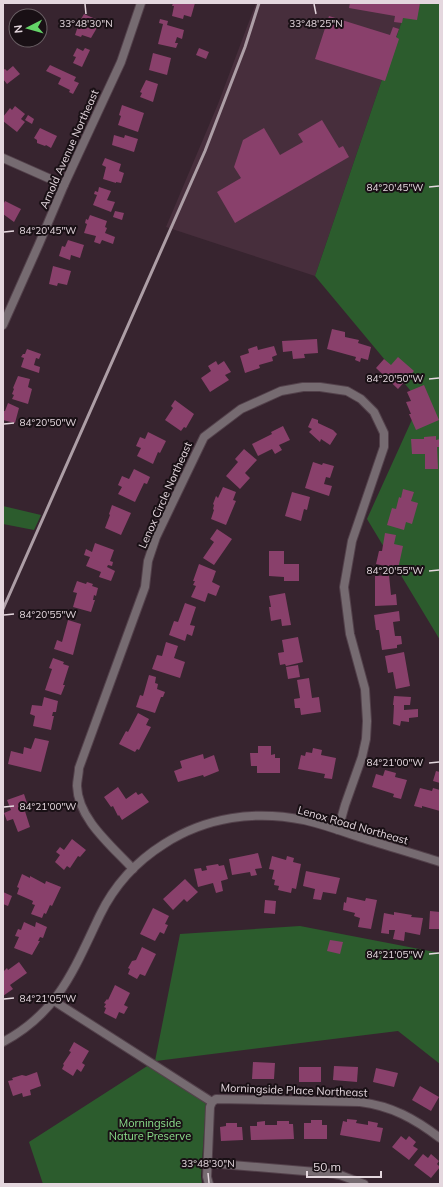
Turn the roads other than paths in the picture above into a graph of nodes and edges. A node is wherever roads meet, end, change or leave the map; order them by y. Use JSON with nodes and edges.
{"nodes":[{"id":1,"x":141,"y":3,"type":"edge"},
{"id":2,"x":3,"y":158,"type":"edge"},
{"id":3,"x":64,"y":185,"type":"junction"},
{"id":4,"x":3,"y":325,"type":"edge"},
{"id":5,"x":338,"y":830,"type":"junction"},
{"id":6,"x":440,"y":862,"type":"edge"},
{"id":7,"x":133,"y":869,"type":"junction"},
{"id":8,"x":54,"y":1001,"type":"junction"},
{"id":9,"x":3,"y":1042,"type":"edge"},
{"id":10,"x":212,"y":1102,"type":"junction"},
{"id":11,"x":440,"y":1138,"type":"edge"},
{"id":12,"x":208,"y":1163,"type":"junction"},
{"id":13,"x":209,"y":1184,"type":"edge"},
{"id":14,"x":364,"y":1184,"type":"edge"}],
"edges":[{"from":1,"to":3,"type":"street","name":"Arnold Avenue Northeast"},
{"from":2,"to":3,"type":"street"},
{"from":3,"to":4,"type":"street","name":"Arnold Avenue Northeast"},
{"from":5,"to":6,"type":"street","name":"Lenox Road Northeast"},
{"from":5,"to":7,"type":"street","name":"Lenox Road Northeast"},
{"from":5,"to":7,"type":"street","name":"Lenox Circle Northeast"},
{"from":7,"to":8,"type":"street","name":"Lenox Road Northeast"},
{"from":8,"to":9,"type":"street","name":"Lenox Road Northeast"},
{"from":8,"to":10,"type":"street","name":"Morningside Place Northeast"},
{"from":10,"to":11,"type":"street","name":"Morningside Place Northeast"},
{"from":10,"to":12,"type":"street","name":"Morningside Place Northeast"},
{"from":12,"to":13,"type":"street","name":"Morningside Place Northeast"},
{"from":12,"to":14,"type":"street"}]}
